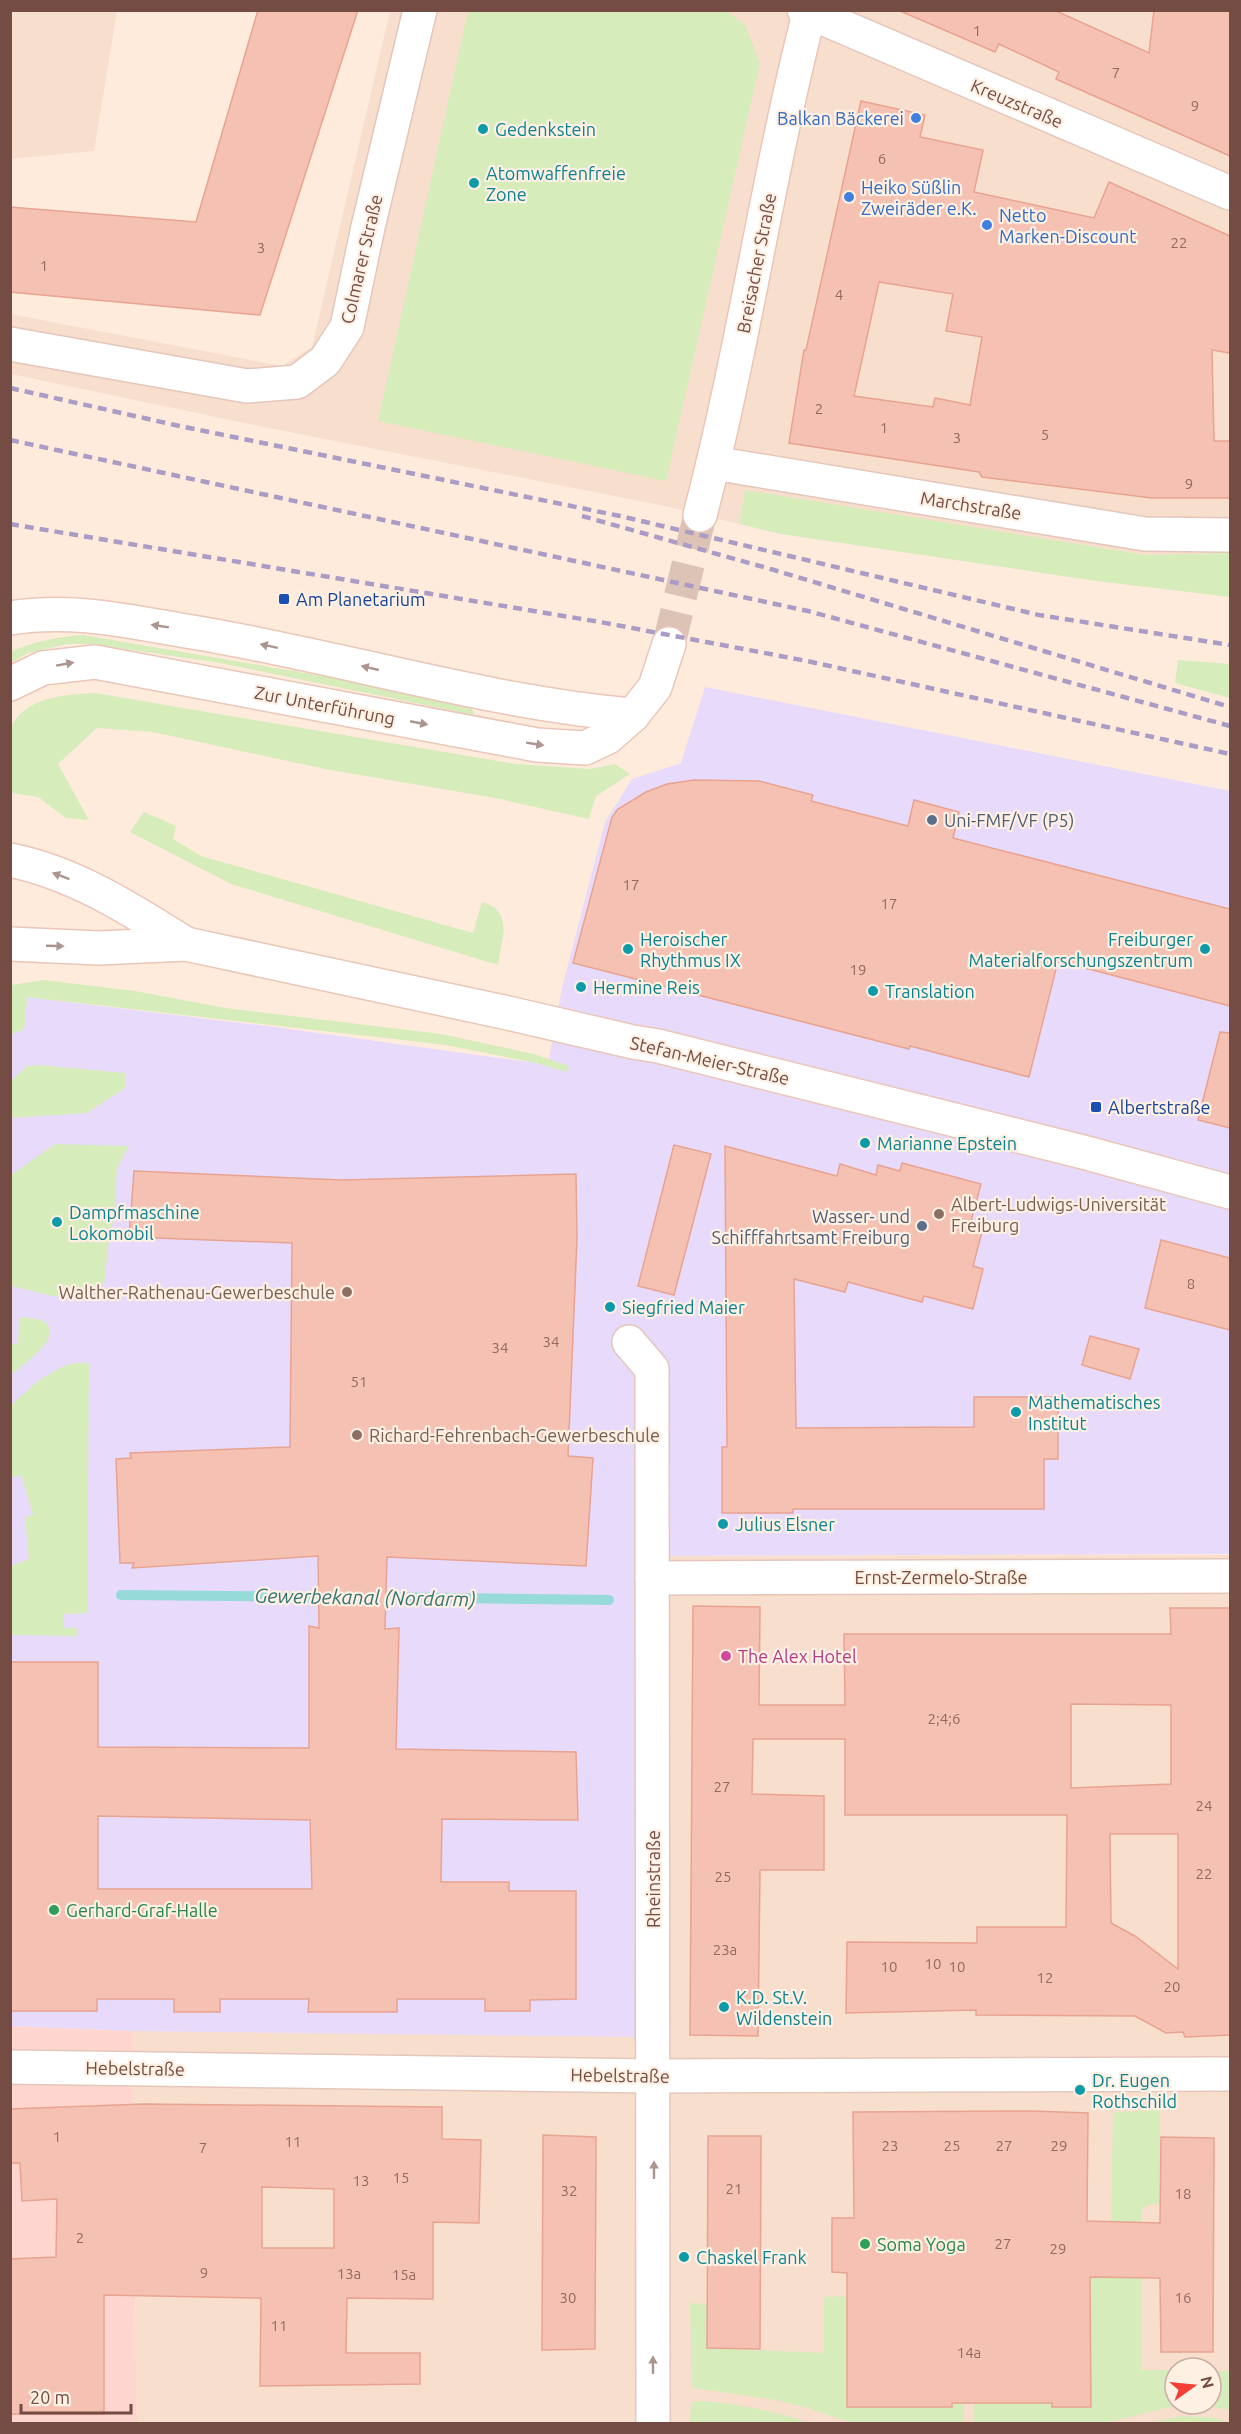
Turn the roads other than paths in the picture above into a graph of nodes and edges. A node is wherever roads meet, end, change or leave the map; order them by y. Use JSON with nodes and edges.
{"nodes":[{"id":1,"x":420,"y":10,"type":"edge"},
{"id":2,"x":809,"y":11,"type":"edge"},
{"id":3,"x":1230,"y":193,"type":"edge"},
{"id":4,"x":10,"y":344,"type":"edge"},
{"id":5,"x":713,"y":463,"type":"junction"},
{"id":6,"x":700,"y":514,"type":"tunnel mouth"},
{"id":7,"x":1230,"y":535,"type":"edge"},
{"id":8,"x":10,"y":618,"type":"edge"},
{"id":9,"x":669,"y":644,"type":"tunnel mouth"},
{"id":10,"x":10,"y":684,"type":"edge"},
{"id":11,"x":633,"y":715,"type":"junction"},
{"id":12,"x":16,"y":854,"type":"edge"},
{"id":13,"x":10,"y":944,"type":"edge"},
{"id":14,"x":186,"y":944,"type":"junction"},
{"id":15,"x":1230,"y":1192,"type":"edge"},
{"id":16,"x":629,"y":1342,"type":"dead end"},
{"id":17,"x":1230,"y":1576,"type":"edge"},
{"id":18,"x":652,"y":1578,"type":"junction"},
{"id":19,"x":10,"y":2067,"type":"edge"},
{"id":20,"x":1230,"y":2074,"type":"edge"},
{"id":21,"x":654,"y":2076,"type":"junction"},
{"id":22,"x":653,"y":2424,"type":"edge"}],
"edges":[{"from":1,"to":4,"type":"street","name":"Colmarer Straße"},
{"from":2,"to":3,"type":"street","name":"Kreuzstraße"},
{"from":2,"to":5,"type":"street","name":"Breisacher Straße"},
{"from":5,"to":6,"type":"street","name":"Breisacher Straße"},
{"from":5,"to":7,"type":"street","name":"Marchstraße"},
{"from":11,"to":8,"type":"street","one_way":true},
{"from":9,"to":11,"type":"street","name":"Zur Unterführung"},
{"from":10,"to":11,"type":"street","name":"Zur Unterführung","one_way":true},
{"from":14,"to":12,"type":"street","name":"Stefan-Meier-Straße","one_way":true},
{"from":13,"to":14,"type":"street","name":"Stefan-Meier-Straße","one_way":true},
{"from":14,"to":15,"type":"street","name":"Stefan-Meier-Straße"},
{"from":16,"to":18,"type":"street","name":"Rheinstraße"},
{"from":17,"to":18,"type":"street","name":"Ernst-Zermelo-Straße"},
{"from":18,"to":21,"type":"street","name":"Rheinstraße"},
{"from":19,"to":21,"type":"street","name":"Hebelstraße"},
{"from":20,"to":21,"type":"street","name":"Hebelstraße"},
{"from":22,"to":21,"type":"street","name":"Rheinstraße","one_way":true}]}
